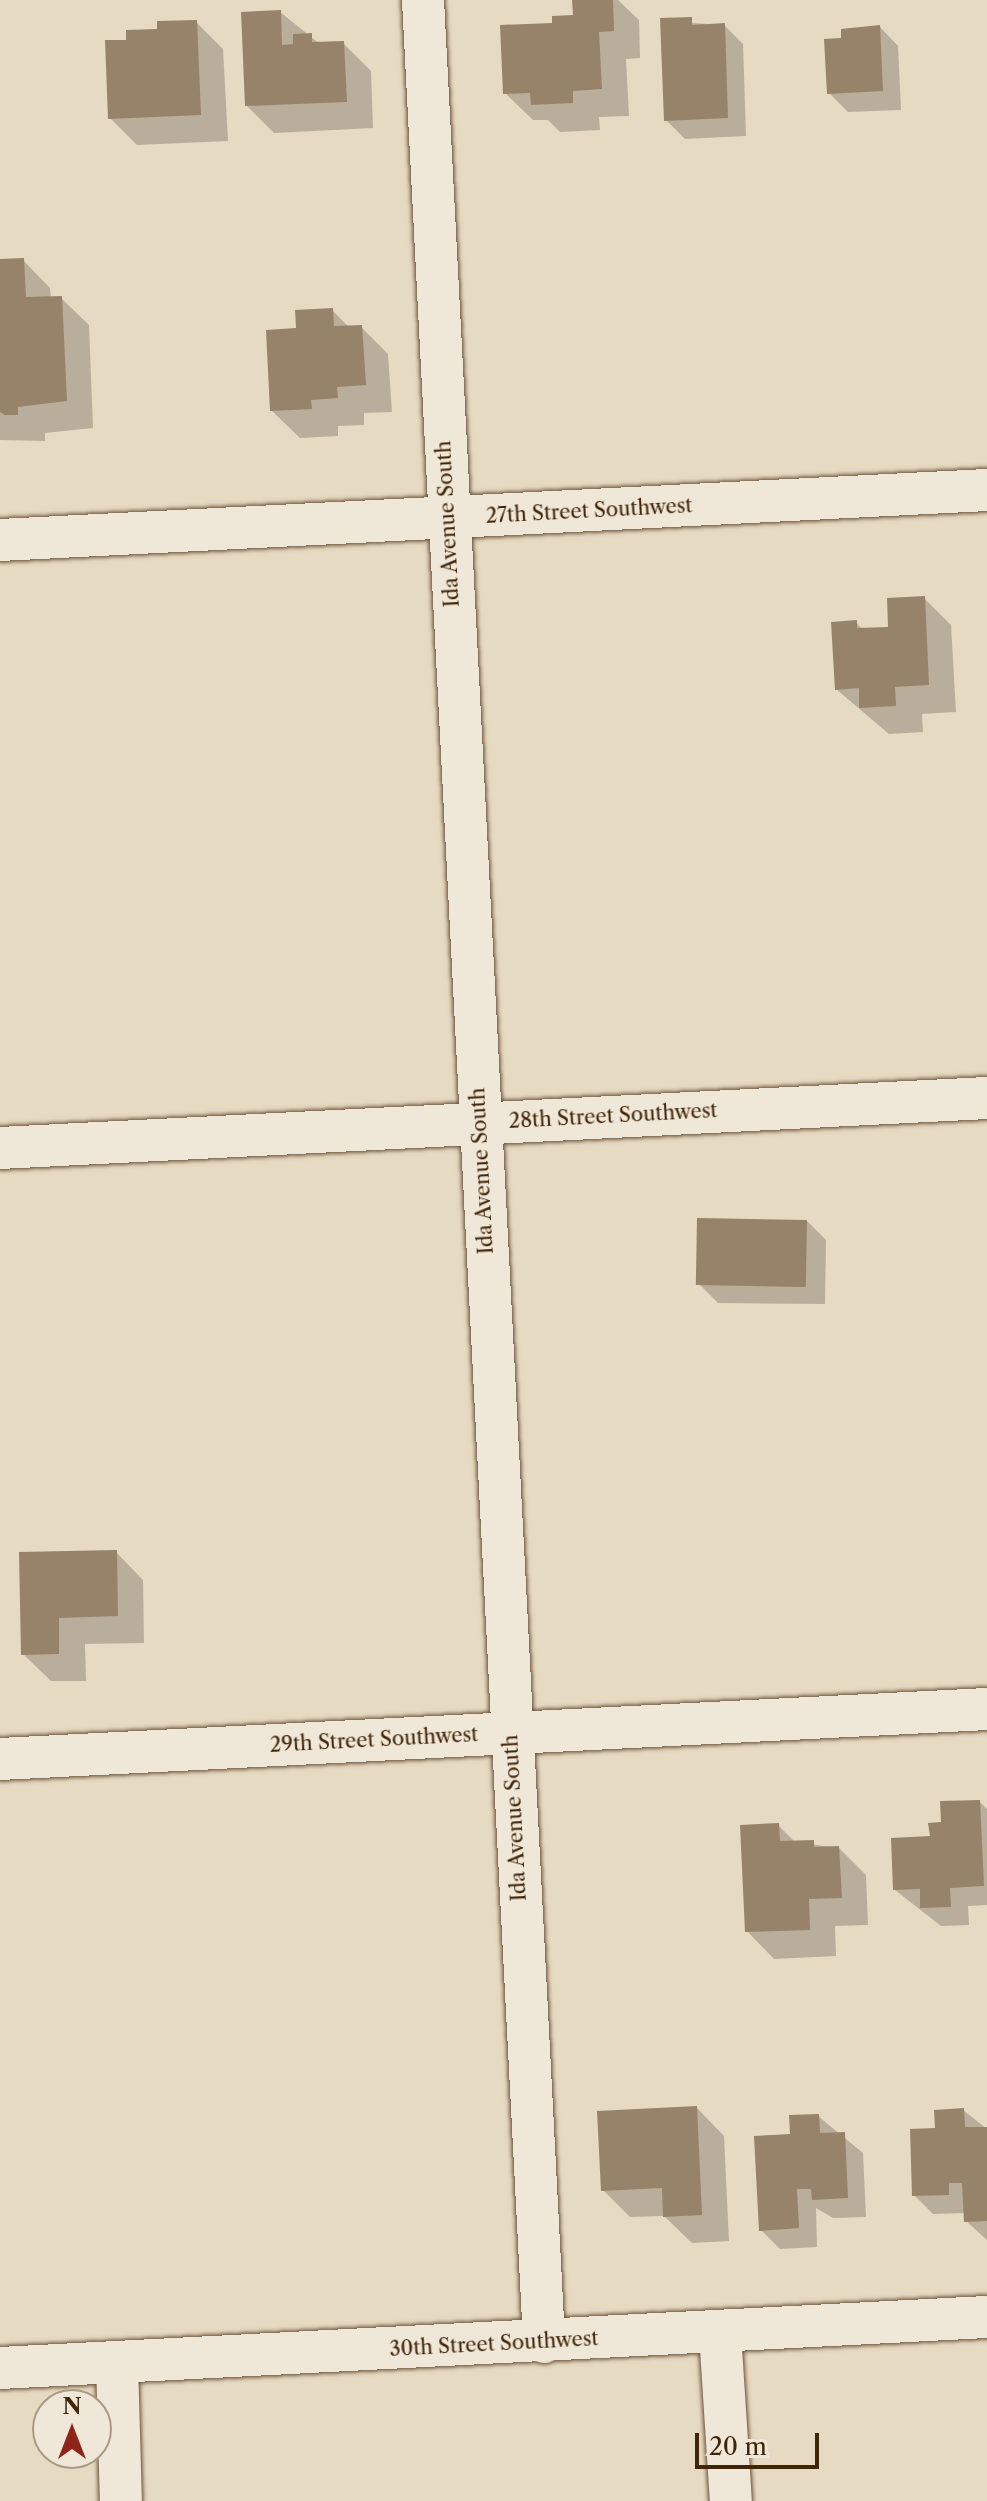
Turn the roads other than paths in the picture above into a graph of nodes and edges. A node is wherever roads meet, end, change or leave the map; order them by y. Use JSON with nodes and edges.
{"nodes":[{"id":1,"x":423,"y":0,"type":"edge"},
{"id":2,"x":987,"y":490,"type":"edge"},
{"id":3,"x":448,"y":518,"type":"junction"},
{"id":4,"x":0,"y":540,"type":"edge"},
{"id":5,"x":987,"y":1098,"type":"edge"},
{"id":6,"x":479,"y":1123,"type":"junction"},
{"id":7,"x":0,"y":1148,"type":"edge"},
{"id":8,"x":987,"y":1709,"type":"edge"},
{"id":9,"x":510,"y":1733,"type":"junction"},
{"id":10,"x":0,"y":1759,"type":"edge"},
{"id":11,"x":987,"y":2317,"type":"edge"},
{"id":12,"x":720,"y":2333,"type":"junction"},
{"id":13,"x":544,"y":2342,"type":"junction"},
{"id":14,"x":117,"y":2362,"type":"junction"},
{"id":15,"x":0,"y":2368,"type":"edge"},
{"id":16,"x":121,"y":2501,"type":"edge"},
{"id":17,"x":731,"y":2501,"type":"edge"}],
"edges":[{"from":1,"to":3,"type":"street","name":"Ida Avenue South"},
{"from":2,"to":3,"type":"street","name":"27th Street Southwest"},
{"from":3,"to":4,"type":"street","name":"27th Street Southwest"},
{"from":3,"to":6,"type":"street","name":"Ida Avenue South"},
{"from":5,"to":6,"type":"street","name":"28th Street Southwest"},
{"from":6,"to":7,"type":"street","name":"28th Street Southwest"},
{"from":6,"to":9,"type":"street","name":"Ida Avenue South"},
{"from":8,"to":9,"type":"street","name":"29th Street Southwest"},
{"from":9,"to":10,"type":"street","name":"29th Street Southwest"},
{"from":9,"to":13,"type":"street","name":"Ida Avenue South"},
{"from":11,"to":12,"type":"street","name":"30th Street Southwest"},
{"from":12,"to":13,"type":"street","name":"30th Street Southwest"},
{"from":12,"to":17,"type":"street"},
{"from":13,"to":14,"type":"street","name":"30th Street Southwest"},
{"from":14,"to":15,"type":"street","name":"30th Street Southwest"},
{"from":14,"to":16,"type":"street"}]}
